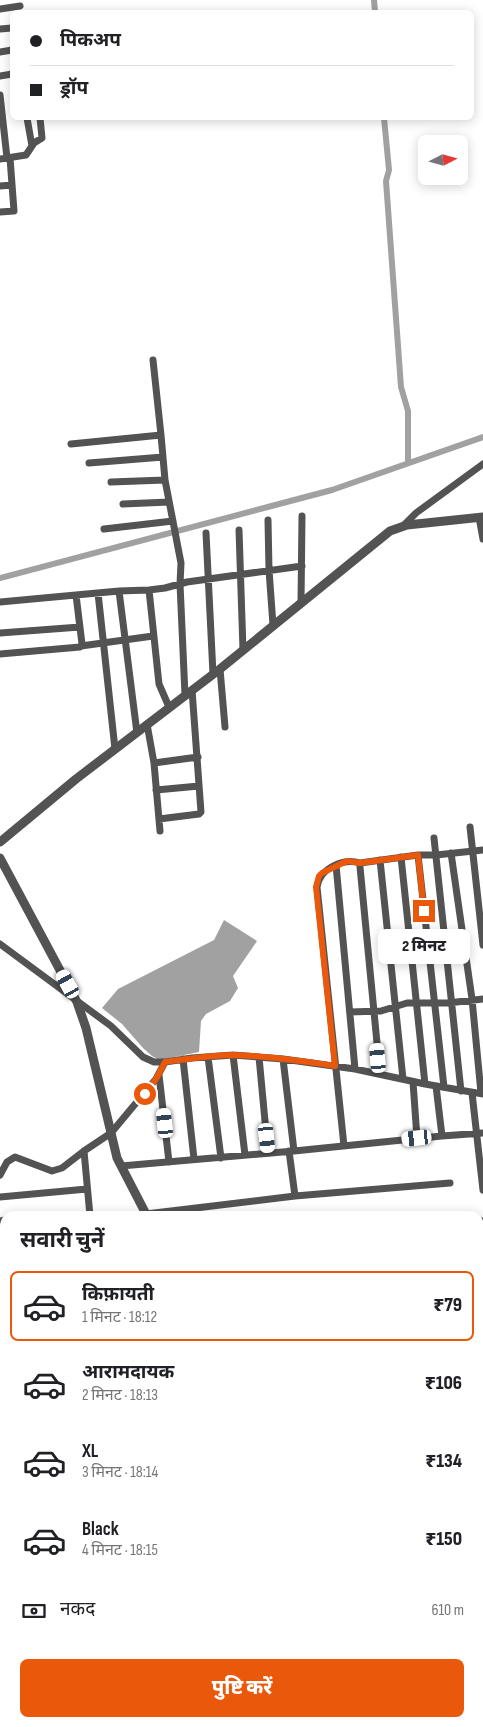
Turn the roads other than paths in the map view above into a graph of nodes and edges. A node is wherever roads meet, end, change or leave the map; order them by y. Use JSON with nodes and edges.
{"nodes":[{"id":1,"x":20,"y":6,"type":"dead end"},
{"id":2,"x":0,"y":8,"type":"edge"},
{"id":3,"x":0,"y":95,"type":"edge"},
{"id":4,"x":27,"y":120,"type":"edge"},
{"id":5,"x":40,"y":120,"type":"edge"},
{"id":6,"x":32,"y":146,"type":"junction"},
{"id":7,"x":6,"y":158,"type":"edge"},
{"id":8,"x":12,"y":185,"type":"junction"},
{"id":9,"x":0,"y":186,"type":"edge"},
{"id":10,"x":0,"y":212,"type":"edge"},
{"id":11,"x":153,"y":360,"type":"dead end"},
{"id":12,"x":161,"y":435,"type":"junction"},
{"id":13,"x":71,"y":444,"type":"dead end"},
{"id":14,"x":163,"y":457,"type":"junction"},
{"id":15,"x":89,"y":464,"type":"dead end"},
{"id":16,"x":483,"y":464,"type":"edge"},
{"id":17,"x":165,"y":480,"type":"junction"},
{"id":18,"x":111,"y":482,"type":"dead end"},
{"id":19,"x":169,"y":502,"type":"junction"},
{"id":20,"x":123,"y":504,"type":"dead end"},
{"id":21,"x":302,"y":516,"type":"dead end"},
{"id":22,"x":481,"y":517,"type":"edge"},
{"id":23,"x":268,"y":520,"type":"dead end"},
{"id":24,"x":172,"y":521,"type":"junction"},
{"id":25,"x":403,"y":526,"type":"junction"},
{"id":26,"x":104,"y":529,"type":"dead end"},
{"id":27,"x":239,"y":530,"type":"dead end"},
{"id":28,"x":206,"y":533,"type":"dead end"},
{"id":29,"x":483,"y":539,"type":"edge"},
{"id":30,"x":302,"y":566,"type":"junction"},
{"id":31,"x":269,"y":570,"type":"junction"},
{"id":32,"x":240,"y":574,"type":"junction"},
{"id":33,"x":208,"y":579,"type":"junction"},
{"id":34,"x":180,"y":584,"type":"junction"},
{"id":35,"x":149,"y":590,"type":"junction"},
{"id":36,"x":119,"y":591,"type":"junction"},
{"id":37,"x":98,"y":593,"type":"junction"},
{"id":38,"x":76,"y":595,"type":"junction"},
{"id":39,"x":0,"y":602,"type":"edge"},
{"id":40,"x":301,"y":603,"type":"junction"},
{"id":41,"x":273,"y":625,"type":"junction"},
{"id":42,"x":80,"y":626,"type":"junction"},
{"id":43,"x":0,"y":633,"type":"edge"},
{"id":44,"x":153,"y":636,"type":"junction"},
{"id":45,"x":125,"y":638,"type":"junction"},
{"id":46,"x":103,"y":642,"type":"junction"},
{"id":47,"x":81,"y":646,"type":"junction"},
{"id":48,"x":243,"y":650,"type":"junction"},
{"id":49,"x":0,"y":654,"type":"edge"},
{"id":50,"x":217,"y":672,"type":"junction"},
{"id":51,"x":188,"y":693,"type":"junction"},
{"id":52,"x":169,"y":707,"type":"junction"},
{"id":53,"x":147,"y":724,"type":"junction"},
{"id":54,"x":225,"y":726,"type":"dead end"},
{"id":55,"x":137,"y":732,"type":"junction"},
{"id":56,"x":115,"y":748,"type":"junction"},
{"id":57,"x":198,"y":757,"type":"junction"},
{"id":58,"x":154,"y":763,"type":"junction"},
{"id":59,"x":199,"y":786,"type":"junction"},
{"id":60,"x":156,"y":790,"type":"junction"},
{"id":61,"x":159,"y":819,"type":"junction"},
{"id":62,"x":470,"y":828,"type":"dead end"},
{"id":63,"x":160,"y":832,"type":"dead end"},
{"id":64,"x":434,"y":838,"type":"dead end"},
{"id":65,"x":0,"y":842,"type":"edge"},
{"id":66,"x":483,"y":850,"type":"edge"},
{"id":67,"x":473,"y":852,"type":"junction"},
{"id":68,"x":451,"y":853,"type":"junction"},
{"id":69,"x":418,"y":855,"type":"junction"},
{"id":70,"x":436,"y":856,"type":"junction"},
{"id":71,"x":401,"y":857,"type":"junction"},
{"id":72,"x":0,"y":858,"type":"edge"},
{"id":73,"x":380,"y":860,"type":"junction"},
{"id":74,"x":360,"y":863,"type":"junction"},
{"id":75,"x":336,"y":866,"type":"junction"},
{"id":76,"x":483,"y":939,"type":"edge"},
{"id":77,"x":0,"y":944,"type":"edge"},
{"id":78,"x":483,"y":998,"type":"edge"},
{"id":79,"x":472,"y":999,"type":"junction"},
{"id":80,"x":77,"y":1002,"type":"junction"},
{"id":81,"x":416,"y":1003,"type":"junction"},
{"id":82,"x":434,"y":1003,"type":"junction"},
{"id":83,"x":452,"y":1003,"type":"junction"},
{"id":84,"x":396,"y":1006,"type":"junction"},
{"id":85,"x":374,"y":1011,"type":"junction"},
{"id":86,"x":350,"y":1012,"type":"junction"},
{"id":87,"x":233,"y":1055,"type":"junction"},
{"id":88,"x":208,"y":1057,"type":"junction"},
{"id":89,"x":259,"y":1057,"type":"junction"},
{"id":90,"x":183,"y":1059,"type":"junction"},
{"id":91,"x":283,"y":1059,"type":"junction"},
{"id":92,"x":165,"y":1062,"type":"junction"},
{"id":93,"x":335,"y":1066,"type":"junction"},
{"id":94,"x":355,"y":1069,"type":"junction"},
{"id":95,"x":380,"y":1074,"type":"junction"},
{"id":96,"x":159,"y":1075,"type":"junction"},
{"id":97,"x":403,"y":1079,"type":"junction"},
{"id":98,"x":413,"y":1082,"type":"junction"},
{"id":99,"x":425,"y":1084,"type":"junction"},
{"id":100,"x":436,"y":1086,"type":"junction"},
{"id":101,"x":444,"y":1087,"type":"junction"},
{"id":102,"x":461,"y":1090,"type":"junction"},
{"id":103,"x":472,"y":1093,"type":"junction"},
{"id":104,"x":482,"y":1094,"type":"edge"},
{"id":105,"x":111,"y":1133,"type":"junction"},
{"id":106,"x":480,"y":1134,"type":"edge"},
{"id":107,"x":442,"y":1136,"type":"junction"},
{"id":108,"x":417,"y":1138,"type":"junction"},
{"id":109,"x":344,"y":1146,"type":"junction"},
{"id":110,"x":84,"y":1151,"type":"junction"},
{"id":111,"x":292,"y":1151,"type":"junction"},
{"id":112,"x":268,"y":1153,"type":"junction"},
{"id":113,"x":245,"y":1155,"type":"junction"},
{"id":114,"x":221,"y":1158,"type":"junction"},
{"id":115,"x":194,"y":1159,"type":"junction"},
{"id":116,"x":169,"y":1162,"type":"junction"},
{"id":117,"x":121,"y":1166,"type":"junction"},
{"id":118,"x":0,"y":1174,"type":"edge"},
{"id":119,"x":450,"y":1182,"type":"dead end"},
{"id":120,"x":87,"y":1189,"type":"junction"},
{"id":121,"x":483,"y":1190,"type":"edge"},
{"id":122,"x":295,"y":1196,"type":"junction"},
{"id":123,"x":0,"y":1197,"type":"edge"},
{"id":124,"x":90,"y":1211,"type":"edge"},
{"id":125,"x":145,"y":1211,"type":"edge"},
{"id":126,"x":178,"y":1211,"type":"edge"}],
"edges":[{"from":1,"to":2,"type":"street"},
{"from":3,"to":7,"type":"street"},
{"from":4,"to":6,"type":"street"},
{"from":5,"to":6,"type":"street"},
{"from":6,"to":7,"type":"street"},
{"from":7,"to":8,"type":"street"},
{"from":8,"to":9,"type":"street"},
{"from":8,"to":10,"type":"street"},
{"from":11,"to":12,"type":"street"},
{"from":12,"to":13,"type":"street"},
{"from":12,"to":14,"type":"street"},
{"from":14,"to":15,"type":"street"},
{"from":14,"to":17,"type":"street"},
{"from":16,"to":25,"type":"street"},
{"from":17,"to":18,"type":"street"},
{"from":17,"to":19,"type":"street"},
{"from":19,"to":20,"type":"street"},
{"from":19,"to":24,"type":"street"},
{"from":21,"to":30,"type":"street"},
{"from":22,"to":25,"type":"street"},
{"from":22,"to":29,"type":"street"},
{"from":23,"to":31,"type":"street"},
{"from":24,"to":26,"type":"street"},
{"from":24,"to":34,"type":"street"},
{"from":25,"to":40,"type":"street"},
{"from":27,"to":32,"type":"street"},
{"from":28,"to":33,"type":"street"},
{"from":30,"to":31,"type":"street"},
{"from":30,"to":40,"type":"street"},
{"from":31,"to":32,"type":"street"},
{"from":31,"to":41,"type":"street"},
{"from":32,"to":33,"type":"street"},
{"from":32,"to":48,"type":"street"},
{"from":33,"to":34,"type":"street"},
{"from":33,"to":50,"type":"street"},
{"from":34,"to":35,"type":"street"},
{"from":34,"to":51,"type":"street"},
{"from":35,"to":36,"type":"street"},
{"from":35,"to":44,"type":"street"},
{"from":36,"to":37,"type":"street"},
{"from":36,"to":45,"type":"street"},
{"from":37,"to":38,"type":"street"},
{"from":37,"to":46,"type":"street"},
{"from":38,"to":39,"type":"street"},
{"from":38,"to":42,"type":"street"},
{"from":40,"to":41,"type":"street"},
{"from":41,"to":48,"type":"street"},
{"from":42,"to":43,"type":"street"},
{"from":42,"to":47,"type":"street"},
{"from":44,"to":45,"type":"street"},
{"from":44,"to":52,"type":"street"},
{"from":45,"to":46,"type":"street"},
{"from":45,"to":55,"type":"street"},
{"from":46,"to":47,"type":"street"},
{"from":46,"to":56,"type":"street"},
{"from":47,"to":49,"type":"street"},
{"from":48,"to":50,"type":"street"},
{"from":50,"to":51,"type":"street"},
{"from":50,"to":54,"type":"street"},
{"from":51,"to":52,"type":"street"},
{"from":51,"to":57,"type":"street"},
{"from":52,"to":53,"type":"street"},
{"from":53,"to":55,"type":"street"},
{"from":53,"to":58,"type":"street"},
{"from":55,"to":56,"type":"street"},
{"from":56,"to":65,"type":"street"},
{"from":57,"to":58,"type":"street"},
{"from":57,"to":59,"type":"street"},
{"from":58,"to":60,"type":"street"},
{"from":59,"to":60,"type":"street"},
{"from":59,"to":61,"type":"street"},
{"from":60,"to":61,"type":"street"},
{"from":61,"to":63,"type":"street"},
{"from":62,"to":67,"type":"street"},
{"from":64,"to":70,"type":"street"},
{"from":66,"to":67,"type":"street"},
{"from":67,"to":68,"type":"street"},
{"from":67,"to":76,"type":"street"},
{"from":68,"to":70,"type":"street"},
{"from":68,"to":79,"type":"street"},
{"from":69,"to":70,"type":"street"},
{"from":69,"to":71,"type":"street"},
{"from":69,"to":82,"type":"street"},
{"from":70,"to":83,"type":"street"},
{"from":71,"to":73,"type":"street"},
{"from":71,"to":81,"type":"street"},
{"from":72,"to":80,"type":"street"},
{"from":73,"to":74,"type":"street"},
{"from":73,"to":84,"type":"street"},
{"from":74,"to":75,"type":"street"},
{"from":74,"to":85,"type":"street"},
{"from":75,"to":86,"type":"street"},
{"from":75,"to":93,"type":"street"},
{"from":77,"to":80,"type":"street"},
{"from":78,"to":79,"type":"street"},
{"from":79,"to":83,"type":"street"},
{"from":79,"to":104,"type":"street"},
{"from":80,"to":92,"type":"street"},
{"from":80,"to":105,"type":"street"},
{"from":81,"to":82,"type":"street"},
{"from":81,"to":84,"type":"street"},
{"from":81,"to":99,"type":"street"},
{"from":82,"to":83,"type":"street"},
{"from":82,"to":101,"type":"street"},
{"from":83,"to":102,"type":"street"},
{"from":84,"to":85,"type":"street"},
{"from":84,"to":97,"type":"street"},
{"from":85,"to":86,"type":"street"},
{"from":85,"to":95,"type":"street"},
{"from":86,"to":94,"type":"street"},
{"from":87,"to":88,"type":"street"},
{"from":87,"to":89,"type":"street"},
{"from":87,"to":113,"type":"street"},
{"from":88,"to":90,"type":"street"},
{"from":88,"to":114,"type":"street"},
{"from":89,"to":91,"type":"street"},
{"from":89,"to":112,"type":"street"},
{"from":90,"to":92,"type":"street"},
{"from":90,"to":115,"type":"street"},
{"from":91,"to":93,"type":"street"},
{"from":91,"to":111,"type":"street"},
{"from":92,"to":96,"type":"street"},
{"from":93,"to":94,"type":"street"},
{"from":93,"to":109,"type":"street"},
{"from":94,"to":95,"type":"street"},
{"from":95,"to":97,"type":"street"},
{"from":96,"to":105,"type":"street"},
{"from":96,"to":116,"type":"street"},
{"from":97,"to":98,"type":"street"},
{"from":98,"to":99,"type":"street"},
{"from":98,"to":108,"type":"street"},
{"from":99,"to":100,"type":"street"},
{"from":100,"to":101,"type":"street"},
{"from":100,"to":107,"type":"street"},
{"from":101,"to":102,"type":"street"},
{"from":102,"to":103,"type":"street"},
{"from":103,"to":104,"type":"street"},
{"from":103,"to":106,"type":"street"},
{"from":105,"to":110,"type":"street"},
{"from":105,"to":117,"type":"street"},
{"from":106,"to":107,"type":"street"},
{"from":106,"to":121,"type":"street"},
{"from":107,"to":108,"type":"street"},
{"from":108,"to":109,"type":"street"},
{"from":109,"to":111,"type":"street"},
{"from":110,"to":118,"type":"street"},
{"from":110,"to":120,"type":"street"},
{"from":111,"to":112,"type":"street"},
{"from":111,"to":122,"type":"street"},
{"from":112,"to":113,"type":"street"},
{"from":113,"to":114,"type":"street"},
{"from":114,"to":115,"type":"street"},
{"from":115,"to":116,"type":"street"},
{"from":116,"to":117,"type":"street"},
{"from":117,"to":125,"type":"street"},
{"from":119,"to":122,"type":"street"},
{"from":120,"to":123,"type":"street"},
{"from":120,"to":124,"type":"street"},
{"from":122,"to":126,"type":"street"}]}
